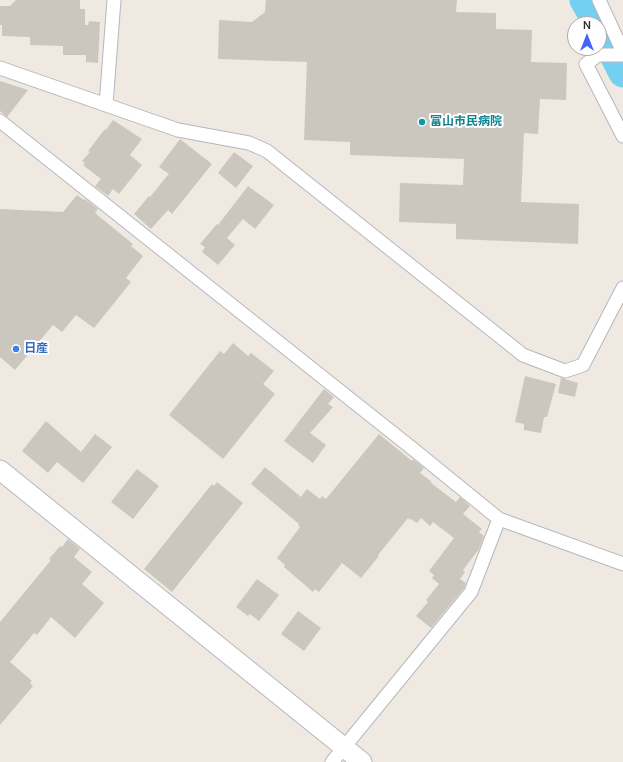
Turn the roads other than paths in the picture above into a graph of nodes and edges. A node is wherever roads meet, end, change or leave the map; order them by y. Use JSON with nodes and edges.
{"nodes":[{"id":1,"x":114,"y":0,"type":"edge"},
{"id":2,"x":599,"y":0,"type":"edge"},
{"id":3,"x":623,"y":54,"type":"edge"},
{"id":4,"x":0,"y":68,"type":"edge"},
{"id":5,"x":106,"y":105,"type":"junction"},
{"id":6,"x":0,"y":121,"type":"edge"},
{"id":7,"x":623,"y":136,"type":"edge"},
{"id":8,"x":623,"y":288,"type":"edge"},
{"id":9,"x":0,"y":470,"type":"edge"},
{"id":10,"x":499,"y":518,"type":"junction"},
{"id":11,"x":623,"y":564,"type":"edge"},
{"id":12,"x":344,"y":747,"type":"junction"},
{"id":13,"x":332,"y":762,"type":"edge"},
{"id":14,"x":362,"y":762,"type":"edge"}],
"edges":[{"from":1,"to":5,"type":"street"},
{"from":2,"to":3,"type":"street"},
{"from":3,"to":7,"type":"street"},
{"from":4,"to":5,"type":"street"},
{"from":5,"to":8,"type":"street"},
{"from":6,"to":10,"type":"street"},
{"from":9,"to":12,"type":"street"},
{"from":10,"to":11,"type":"street"},
{"from":10,"to":12,"type":"street"},
{"from":12,"to":13,"type":"street"},
{"from":12,"to":14,"type":"street"}]}
